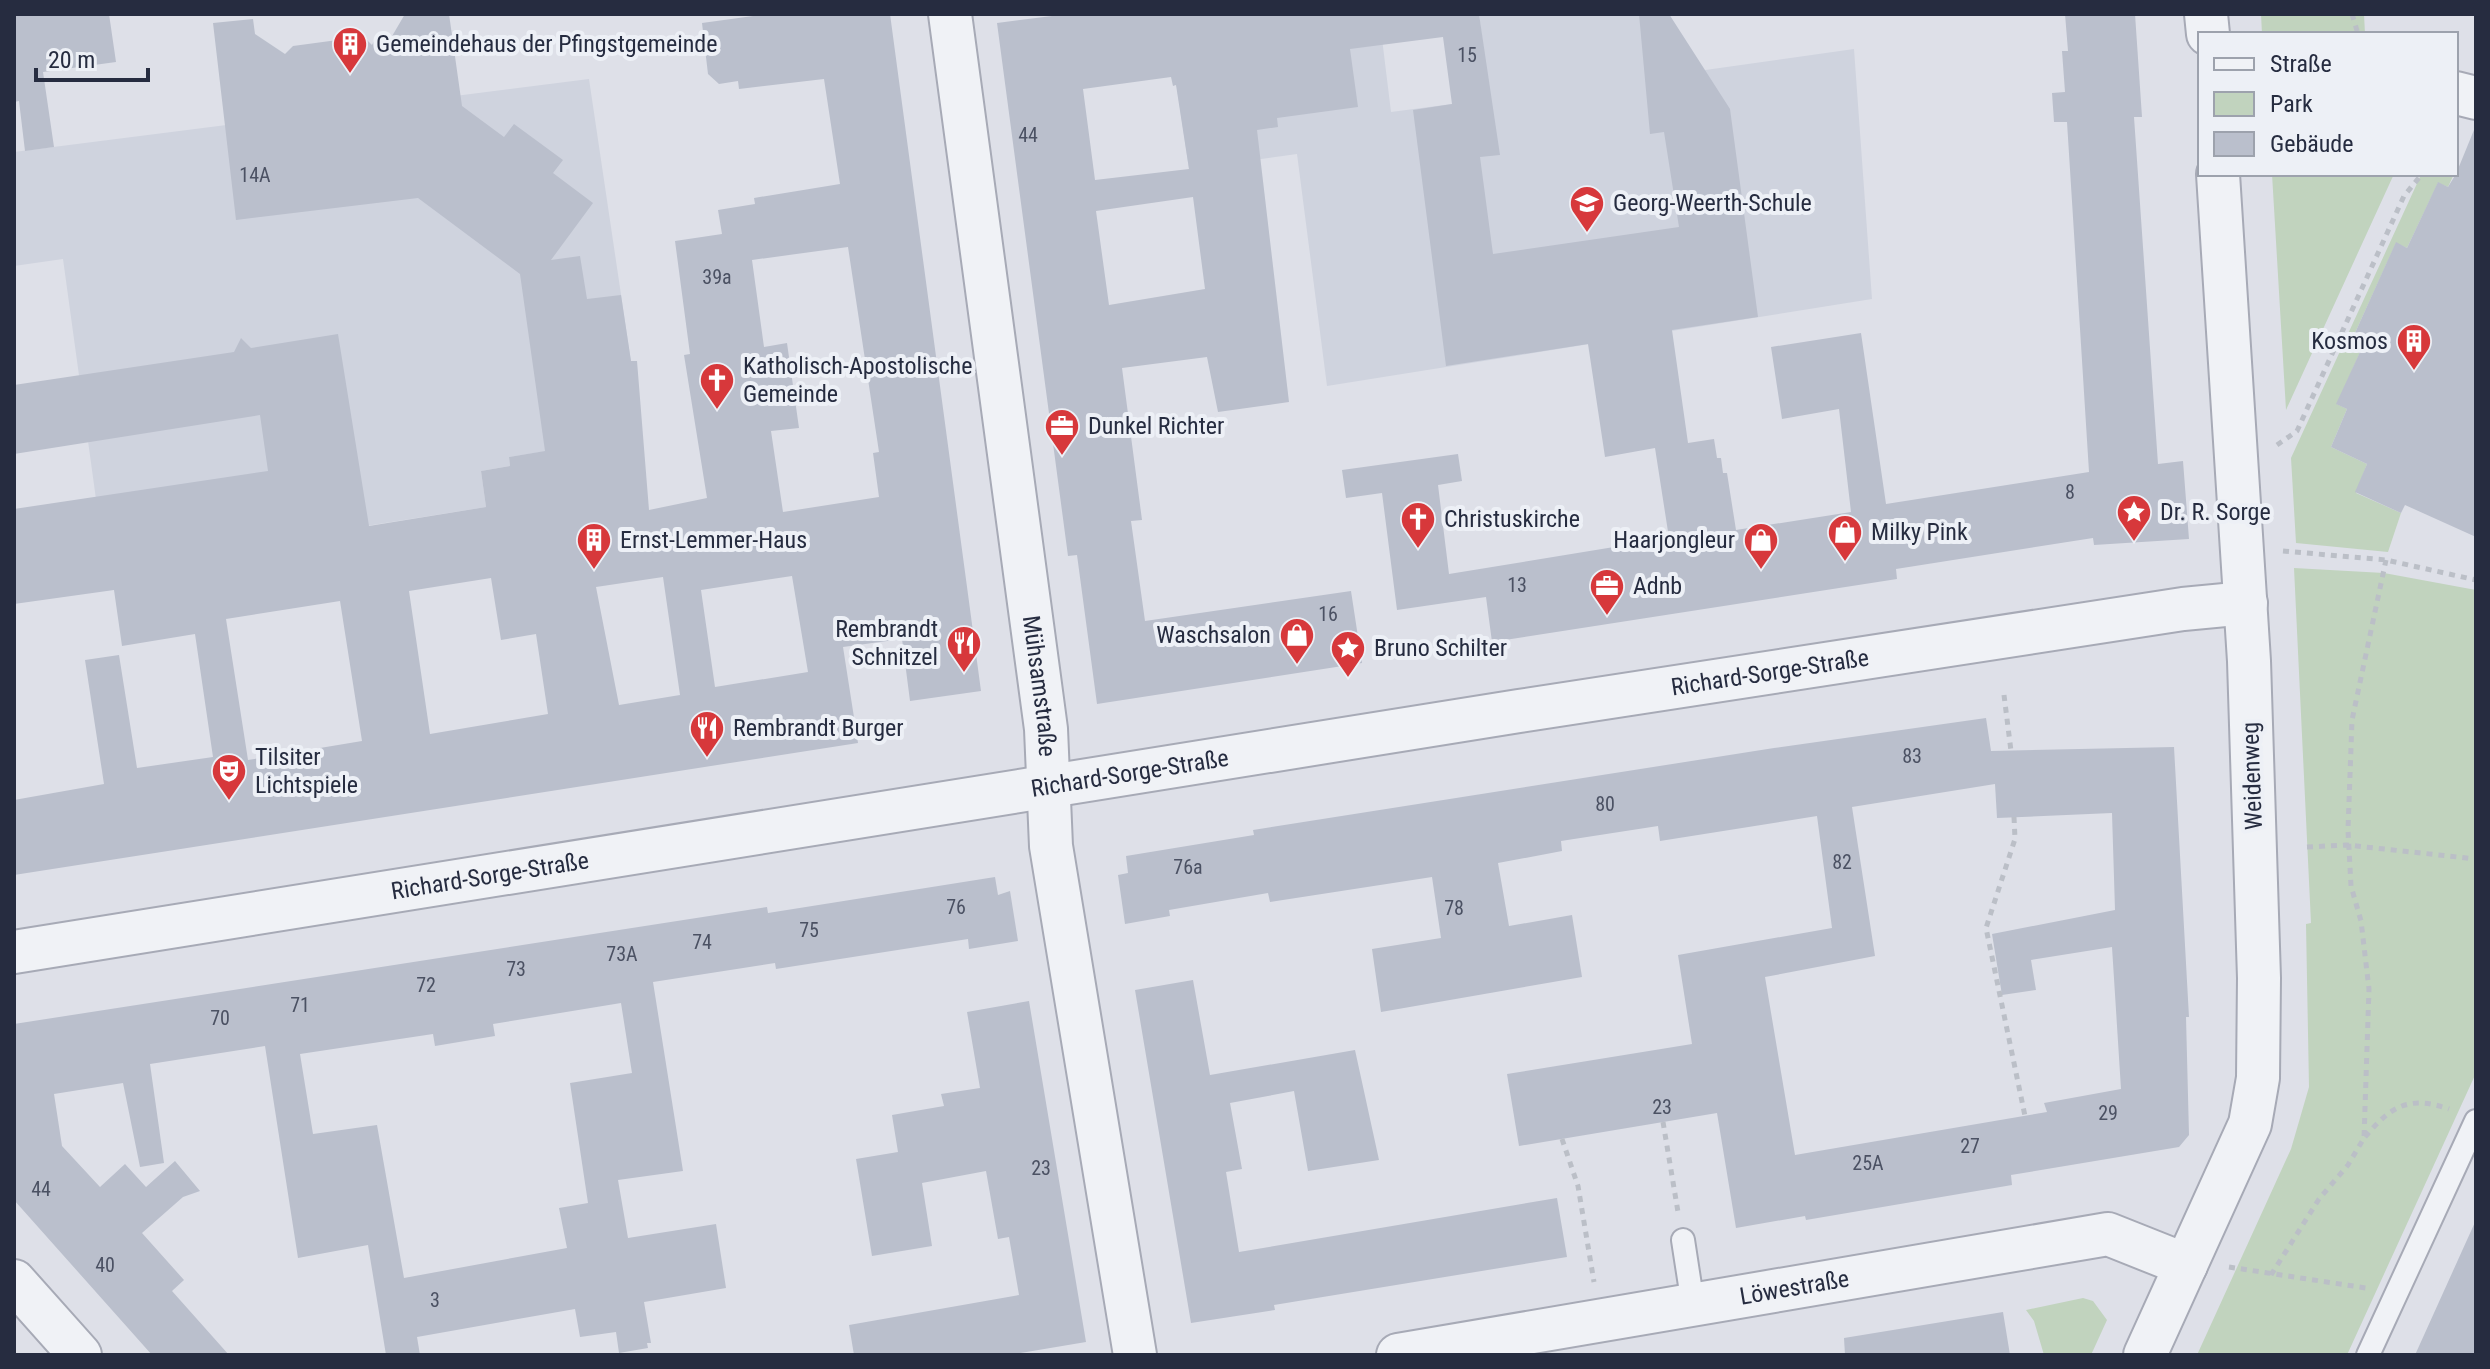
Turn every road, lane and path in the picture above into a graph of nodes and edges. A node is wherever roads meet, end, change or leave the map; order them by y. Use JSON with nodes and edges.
{"nodes":[{"id":1,"x":950,"y":14,"type":"edge"},
{"id":2,"x":2218,"y":176,"type":"edge"},
{"id":3,"x":2420,"y":176,"type":"edge"},
{"id":4,"x":2277,"y":445,"type":"dead end"},
{"id":5,"x":2283,"y":551,"type":"dead end"},
{"id":6,"x":2386,"y":560,"type":"junction"},
{"id":7,"x":2476,"y":580,"type":"edge"},
{"id":8,"x":2246,"y":603,"type":"junction"},
{"id":9,"x":2004,"y":695,"type":"dead end"},
{"id":10,"x":2011,"y":751,"type":"dead end"},
{"id":11,"x":1049,"y":786,"type":"junction"},
{"id":12,"x":2014,"y":817,"type":"dead end"},
{"id":13,"x":2347,"y":845,"type":"junction"},
{"id":14,"x":2307,"y":847,"type":"dead end"},
{"id":15,"x":2476,"y":859,"type":"edge"},
{"id":16,"x":14,"y":952,"type":"edge"},
{"id":17,"x":2025,"y":1116,"type":"dead end"},
{"id":18,"x":2467,"y":1117,"type":"edge"},
{"id":19,"x":1663,"y":1122,"type":"dead end"},
{"id":20,"x":2364,"y":1138,"type":"junction"},
{"id":21,"x":1562,"y":1139,"type":"dead end"},
{"id":22,"x":1683,"y":1240,"type":"joint"},
{"id":23,"x":2186,"y":1265,"type":"junction"},
{"id":24,"x":2229,"y":1267,"type":"dead end"},
{"id":25,"x":2271,"y":1275,"type":"junction"},
{"id":26,"x":14,"y":1281,"type":"edge"},
{"id":27,"x":1594,"y":1285,"type":"dead end"},
{"id":28,"x":2395,"y":1297,"type":"junction"},
{"id":29,"x":1693,"y":1305,"type":"junction"},
{"id":30,"x":80,"y":1355,"type":"edge"},
{"id":31,"x":1135,"y":1355,"type":"edge"},
{"id":32,"x":1398,"y":1355,"type":"edge"},
{"id":33,"x":2145,"y":1355,"type":"edge"},
{"id":34,"x":2368,"y":1355,"type":"edge"}],
"edges":[{"from":1,"to":11,"type":"street","name":"Mühsamstraße"},
{"from":2,"to":8,"type":"street","name":"Weidenweg"},
{"from":3,"to":4,"type":"path"},
{"from":5,"to":6,"type":"path"},
{"from":6,"to":7,"type":"path"},
{"from":6,"to":13,"type":"path"},
{"from":8,"to":11,"type":"street","name":"Richard-Sorge-Straße"},
{"from":8,"to":23,"type":"street","name":"Weidenweg"},
{"from":9,"to":10,"type":"path"},
{"from":11,"to":16,"type":"street","name":"Richard-Sorge-Straße"},
{"from":11,"to":31,"type":"street","name":"Mühsamstraße"},
{"from":12,"to":17,"type":"path"},
{"from":13,"to":14,"type":"path"},
{"from":13,"to":15,"type":"path"},
{"from":13,"to":20,"type":"path"},
{"from":18,"to":20,"type":"path"},
{"from":18,"to":28,"type":"lane"},
{"from":19,"to":22,"type":"path"},
{"from":20,"to":25,"type":"path"},
{"from":21,"to":27,"type":"path"},
{"from":22,"to":29,"type":"lane"},
{"from":23,"to":29,"type":"street","name":"Löwestraße"},
{"from":23,"to":33,"type":"street","name":"Weidenweg"},
{"from":24,"to":25,"type":"path"},
{"from":25,"to":28,"type":"path"},
{"from":26,"to":30,"type":"street"},
{"from":28,"to":34,"type":"lane"},
{"from":29,"to":32,"type":"street","name":"Löwestraße"}]}
